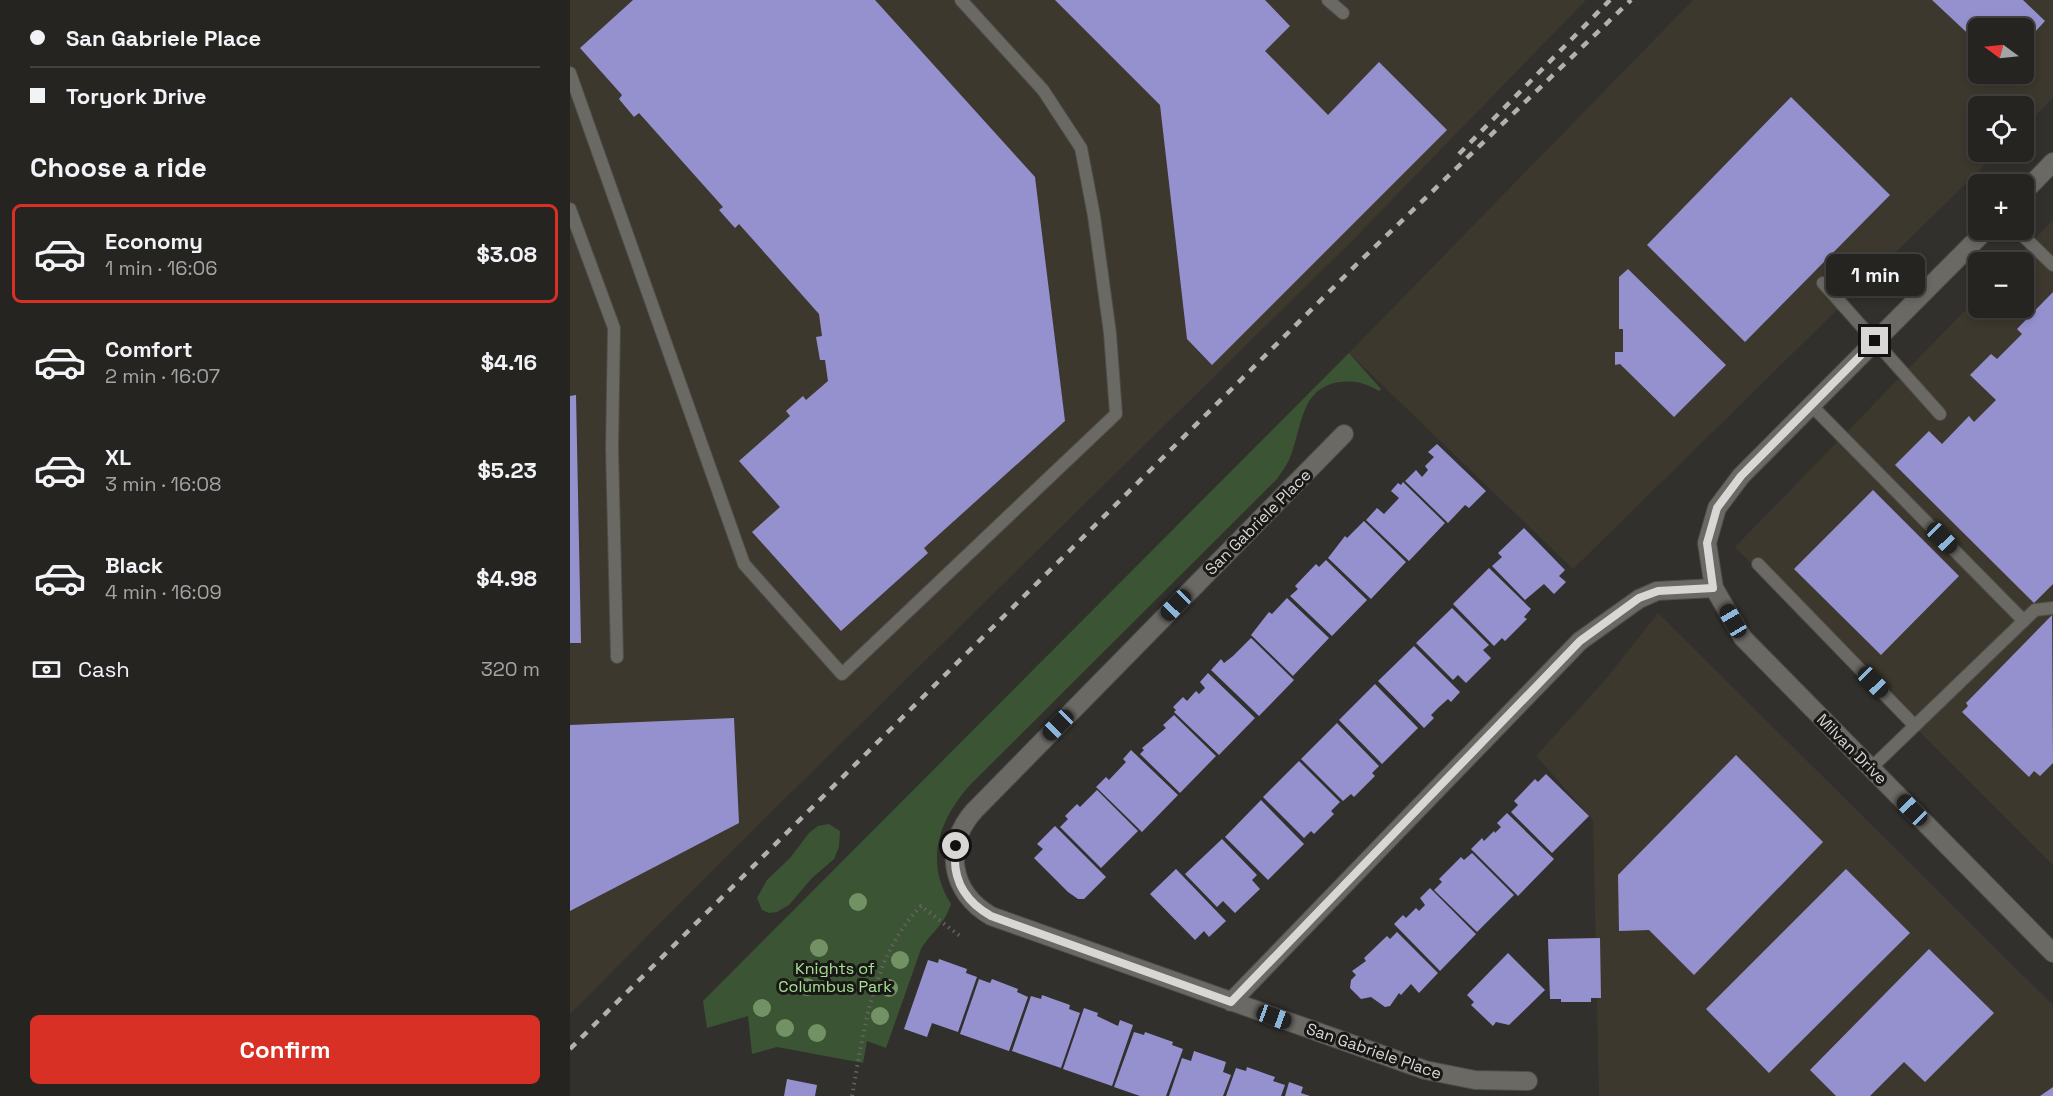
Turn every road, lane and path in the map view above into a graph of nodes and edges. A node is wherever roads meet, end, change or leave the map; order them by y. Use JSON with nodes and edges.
{"nodes":[{"id":1,"x":961,"y":0,"type":"edge"},
{"id":2,"x":1328,"y":0,"type":"edge"},
{"id":3,"x":1343,"y":13,"type":"dead end"},
{"id":4,"x":570,"y":73,"type":"edge"},
{"id":5,"x":2053,"y":162,"type":"edge"},
{"id":6,"x":2034,"y":182,"type":"edge"},
{"id":7,"x":570,"y":209,"type":"edge"},
{"id":8,"x":1976,"y":240,"type":"edge"},
{"id":9,"x":2027,"y":240,"type":"edge"},
{"id":10,"x":2053,"y":265,"type":"edge"},
{"id":11,"x":1823,"y":283,"type":"dead end"},
{"id":12,"x":1875,"y":341,"type":"junction"},
{"id":13,"x":1811,"y":405,"type":"junction"},
{"id":14,"x":1940,"y":414,"type":"dead end"},
{"id":15,"x":1344,"y":434,"type":"dead end"},
{"id":16,"x":1758,"y":564,"type":"dead end"},
{"id":17,"x":1713,"y":588,"type":"junction"},
{"id":18,"x":2053,"y":608,"type":"edge"},
{"id":19,"x":2024,"y":621,"type":"junction"},
{"id":20,"x":617,"y":657,"type":"dead end"},
{"id":21,"x":1915,"y":726,"type":"junction"},
{"id":22,"x":1871,"y":768,"type":"junction"},
{"id":23,"x":960,"y":936,"type":"dead end"},
{"id":24,"x":2053,"y":953,"type":"edge"},
{"id":25,"x":1231,"y":1002,"type":"junction"},
{"id":26,"x":1528,"y":1081,"type":"dead end"},
{"id":27,"x":852,"y":1096,"type":"edge"}],
"edges":[{"from":1,"to":4,"type":"lane"},
{"from":2,"to":3,"type":"lane"},
{"from":5,"to":6,"type":"street"},
{"from":7,"to":20,"type":"lane"},
{"from":8,"to":12,"type":"street"},
{"from":9,"to":10,"type":"lane"},
{"from":11,"to":12,"type":"lane"},
{"from":12,"to":13,"type":"street"},
{"from":12,"to":14,"type":"lane"},
{"from":13,"to":17,"type":"street"},
{"from":13,"to":19,"type":"lane"},
{"from":15,"to":25,"type":"street","name":"San Gabriele Place"},
{"from":16,"to":21,"type":"lane"},
{"from":17,"to":22,"type":"street","name":"Milvan Drive"},
{"from":17,"to":25,"type":"street"},
{"from":18,"to":19,"type":"lane"},
{"from":19,"to":21,"type":"lane"},
{"from":21,"to":22,"type":"lane"},
{"from":22,"to":24,"type":"street","name":"Milvan Drive"},
{"from":23,"to":27,"type":"path"},
{"from":25,"to":26,"type":"street","name":"San Gabriele Place"}]}
